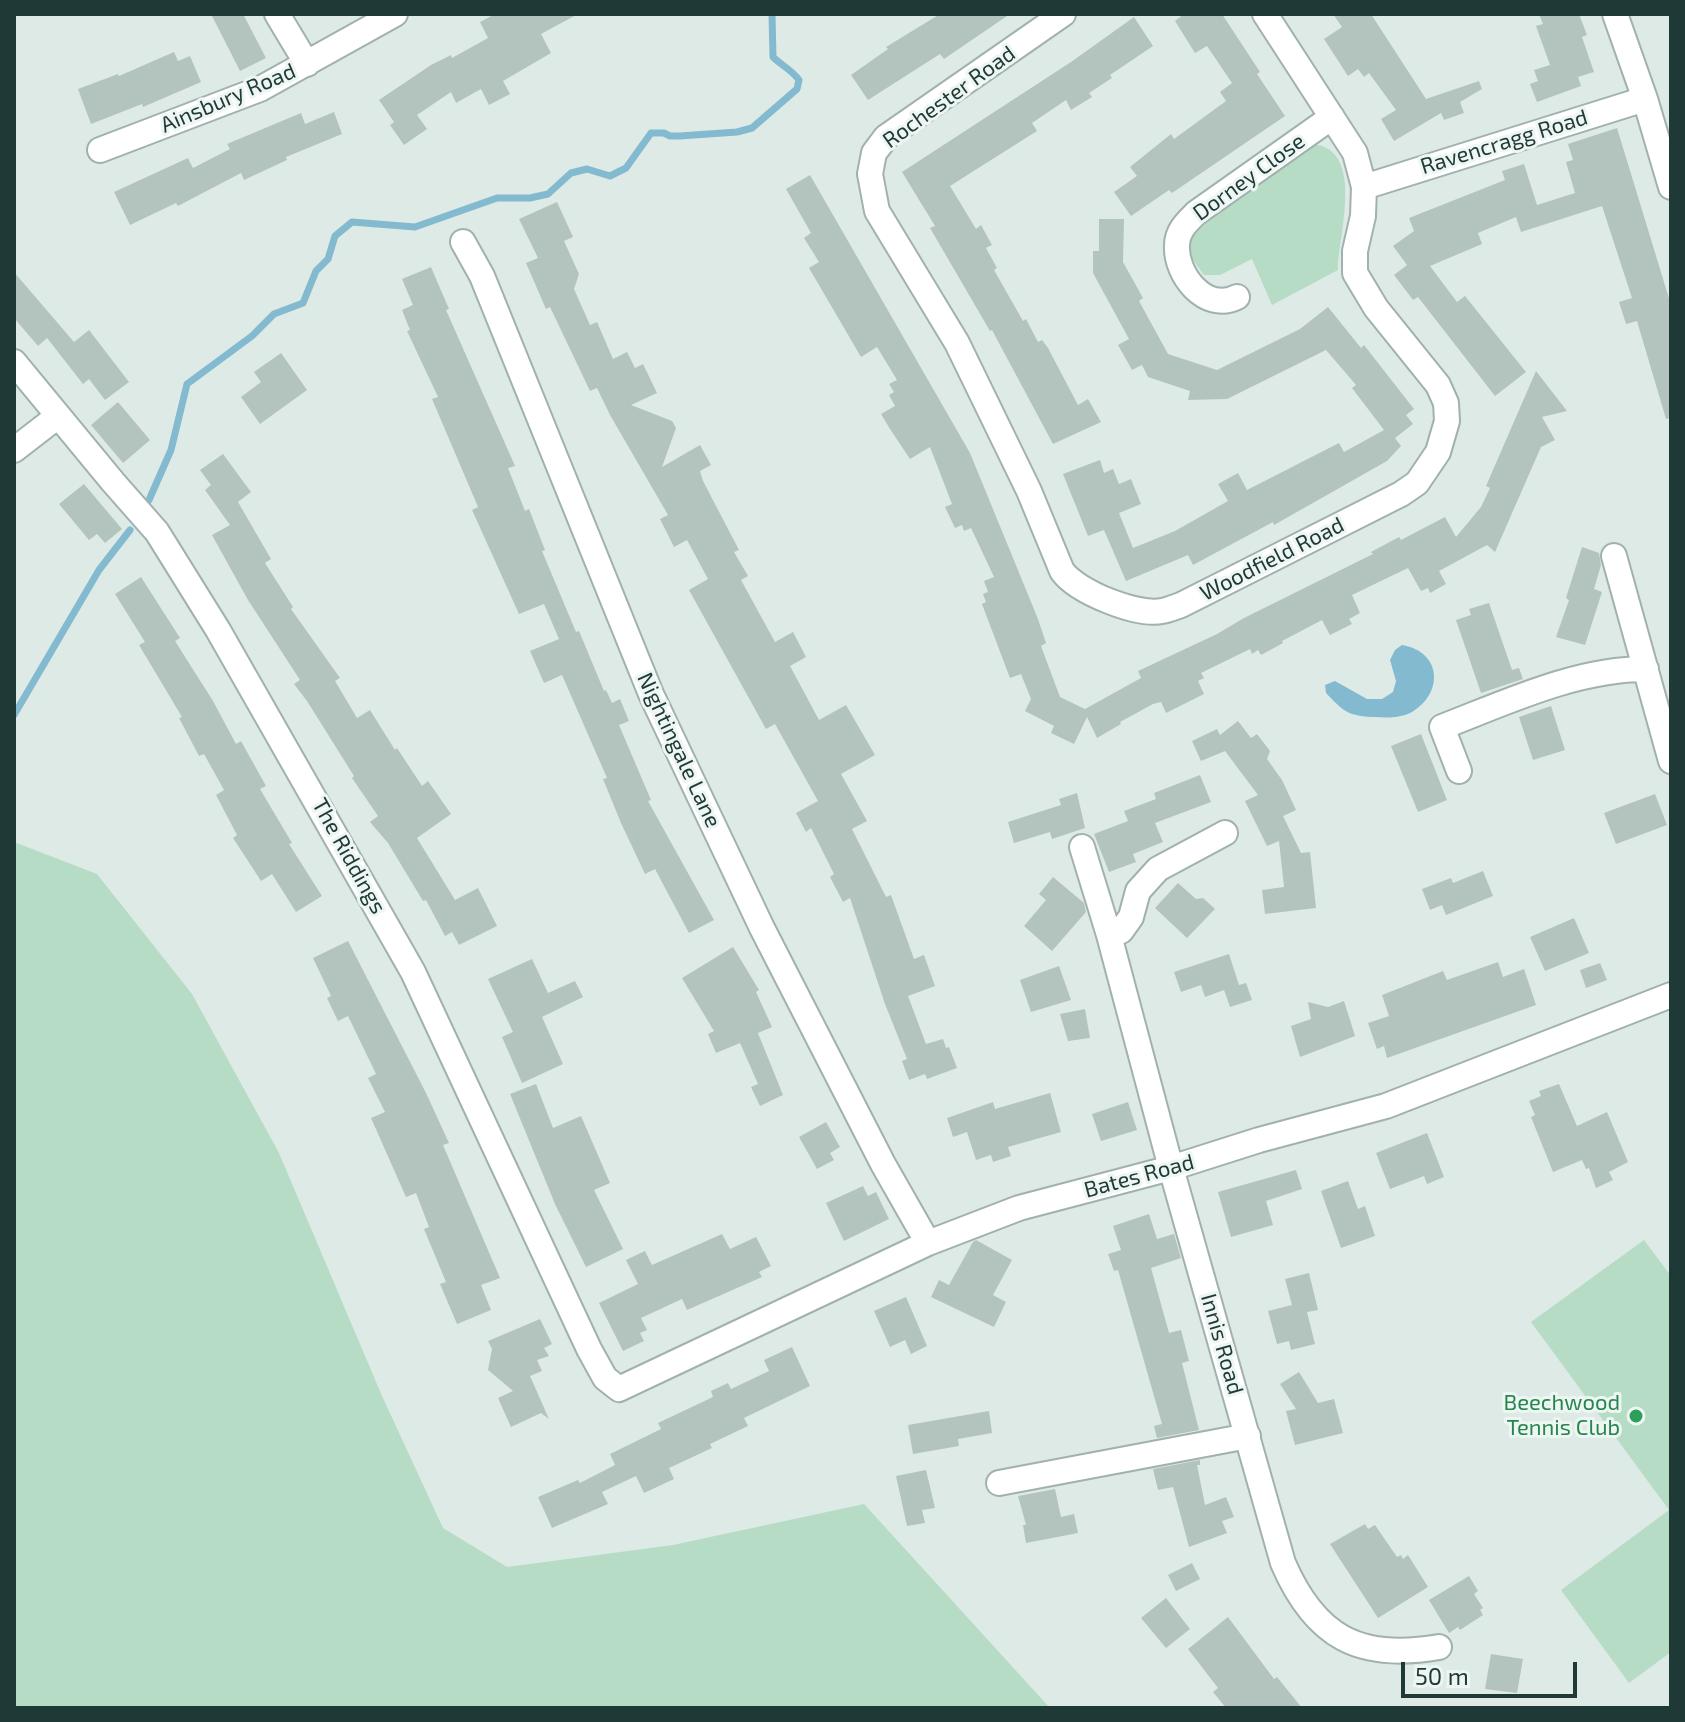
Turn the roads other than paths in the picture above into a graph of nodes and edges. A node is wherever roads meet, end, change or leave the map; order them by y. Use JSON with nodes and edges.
{"nodes":[{"id":1,"x":277,"y":14,"type":"edge"},
{"id":2,"x":395,"y":14,"type":"edge"},
{"id":3,"x":1063,"y":14,"type":"edge"},
{"id":4,"x":1265,"y":14,"type":"edge"},
{"id":5,"x":1615,"y":14,"type":"edge"},
{"id":6,"x":307,"y":64,"type":"junction"},
{"id":7,"x":1645,"y":99,"type":"junction"},
{"id":8,"x":1332,"y":117,"type":"junction"},
{"id":9,"x":100,"y":150,"type":"dead end"},
{"id":10,"x":874,"y":153,"type":"joint"},
{"id":11,"x":1364,"y":187,"type":"junction"},
{"id":12,"x":1671,"y":187,"type":"edge"},
{"id":13,"x":463,"y":242,"type":"dead end"},
{"id":14,"x":1237,"y":297,"type":"dead end"},
{"id":15,"x":18,"y":376,"type":"edge"},
{"id":16,"x":58,"y":416,"type":"junction"},
{"id":17,"x":14,"y":450,"type":"edge"},
{"id":18,"x":1614,"y":556,"type":"dead end"},
{"id":19,"x":1646,"y":669,"type":"junction"},
{"id":20,"x":1671,"y":761,"type":"edge"},
{"id":21,"x":1459,"y":771,"type":"dead end"},
{"id":22,"x":1225,"y":833,"type":"dead end"},
{"id":23,"x":1082,"y":847,"type":"dead end"},
{"id":24,"x":1109,"y":935,"type":"junction"},
{"id":25,"x":1671,"y":995,"type":"edge"},
{"id":26,"x":1171,"y":1168,"type":"junction"},
{"id":27,"x":928,"y":1243,"type":"junction"},
{"id":28,"x":619,"y":1389,"type":"joint"},
{"id":29,"x":1248,"y":1436,"type":"junction"},
{"id":30,"x":999,"y":1483,"type":"dead end"},
{"id":31,"x":1439,"y":1647,"type":"dead end"}],
"edges":[{"from":1,"to":6,"type":"street"},
{"from":2,"to":6,"type":"street","name":"Ainsbury Road"},
{"from":3,"to":10,"type":"street","name":"Rochester Road"},
{"from":4,"to":8,"type":"street","name":"Woodfield Road"},
{"from":5,"to":7,"type":"street"},
{"from":6,"to":9,"type":"street","name":"Ainsbury Road"},
{"from":7,"to":11,"type":"street","name":"Ravencragg Road"},
{"from":7,"to":12,"type":"street"},
{"from":8,"to":11,"type":"street","name":"Woodfield Road"},
{"from":8,"to":14,"type":"street","name":"Dorney Close"},
{"from":10,"to":11,"type":"street","name":"Woodfield Road"},
{"from":13,"to":27,"type":"street","name":"Nightingale Lane"},
{"from":15,"to":16,"type":"street","name":"The Riddings"},
{"from":16,"to":17,"type":"street"},
{"from":16,"to":28,"type":"street","name":"The Riddings"},
{"from":18,"to":19,"type":"street"},
{"from":19,"to":20,"type":"street"},
{"from":19,"to":21,"type":"street"},
{"from":22,"to":24,"type":"street"},
{"from":23,"to":24,"type":"street","name":"Innis Road"},
{"from":24,"to":26,"type":"street","name":"Innis Road"},
{"from":25,"to":26,"type":"street","name":"Bates Road"},
{"from":26,"to":27,"type":"street","name":"Bates Road"},
{"from":26,"to":29,"type":"street","name":"Innis Road"},
{"from":27,"to":28,"type":"street","name":"Bates Road"},
{"from":29,"to":30,"type":"street"},
{"from":29,"to":31,"type":"street","name":"Innis Road"}]}
